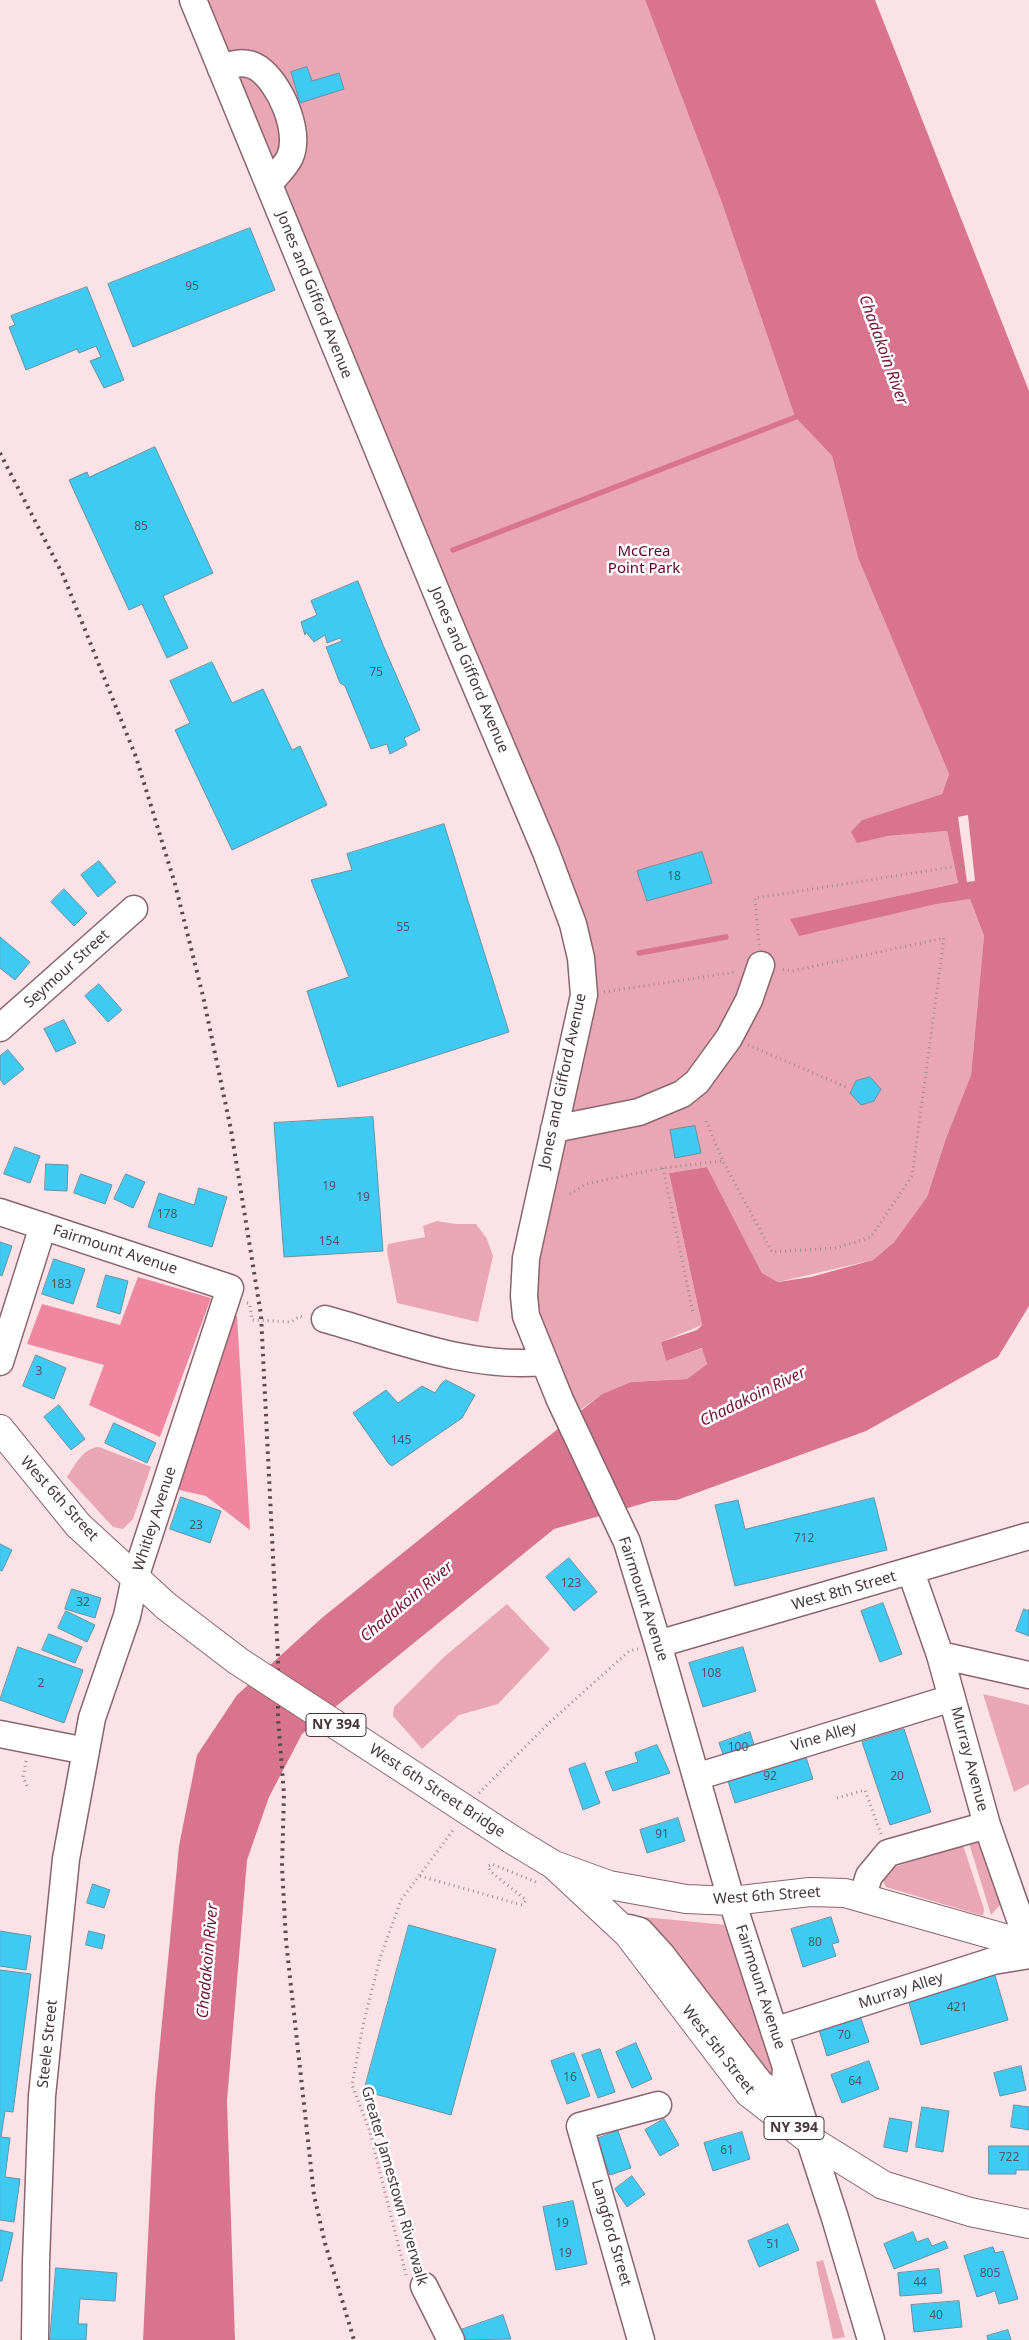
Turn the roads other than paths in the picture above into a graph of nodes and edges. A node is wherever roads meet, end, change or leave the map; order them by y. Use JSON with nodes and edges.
{"nodes":[{"id":1,"x":194,"y":0,"type":"edge"},
{"id":2,"x":221,"y":68,"type":"junction"},
{"id":3,"x":269,"y":184,"type":"junction"},
{"id":4,"x":134,"y":910,"type":"dead end"},
{"id":5,"x":761,"y":965,"type":"road end"},
{"id":6,"x":0,"y":1028,"type":"edge"},
{"id":7,"x":554,"y":1129,"type":"junction"},
{"id":8,"x":0,"y":1212,"type":"edge"},
{"id":9,"x":43,"y":1226,"type":"junction"},
{"id":10,"x":230,"y":1288,"type":"joint"},
{"id":11,"x":317,"y":1320,"type":"road end"},
{"id":12,"x":0,"y":1362,"type":"edge"},
{"id":13,"x":544,"y":1362,"type":"junction"},
{"id":14,"x":0,"y":1429,"type":"edge"},
{"id":15,"x":1029,"y":1536,"type":"edge"},
{"id":16,"x":911,"y":1572,"type":"junction"},
{"id":17,"x":135,"y":1578,"type":"junction"},
{"id":18,"x":166,"y":1606,"type":"joint"},
{"id":19,"x":658,"y":1644,"type":"junction"},
{"id":20,"x":940,"y":1655,"type":"junction"},
{"id":21,"x":1029,"y":1675,"type":"edge"},
{"id":22,"x":952,"y":1698,"type":"junction"},
{"id":23,"x":0,"y":1734,"type":"edge"},
{"id":24,"x":86,"y":1751,"type":"junction"},
{"id":25,"x":696,"y":1777,"type":"junction"},
{"id":26,"x":987,"y":1825,"type":"junction"},
{"id":27,"x":511,"y":1839,"type":"joint"},
{"id":28,"x":547,"y":1874,"type":"junction"},
{"id":29,"x":862,"y":1898,"type":"junction"},
{"id":30,"x":732,"y":1901,"type":"junction"},
{"id":31,"x":618,"y":1926,"type":"junction"},
{"id":32,"x":1029,"y":1945,"type":"edge"},
{"id":33,"x":1029,"y":1955,"type":"edge"},
{"id":34,"x":774,"y":2031,"type":"junction"},
{"id":35,"x":786,"y":2067,"type":"junction"},
{"id":36,"x":658,"y":2105,"type":"dead end"},
{"id":37,"x":810,"y":2140,"type":"junction"},
{"id":38,"x":1029,"y":2224,"type":"edge"},
{"id":39,"x":416,"y":2283,"type":"road end"},
{"id":40,"x":36,"y":2340,"type":"edge"},
{"id":41,"x":451,"y":2340,"type":"edge"},
{"id":42,"x":641,"y":2340,"type":"edge"},
{"id":43,"x":871,"y":2340,"type":"edge"}],
"edges":[{"from":1,"to":2,"type":"street","name":"Jones and Gifford Avenue"},
{"from":2,"to":3,"type":"street","name":"Jones and Gifford Avenue"},
{"from":2,"to":3,"type":"street"},
{"from":3,"to":7,"type":"street","name":"Jones and Gifford Avenue"},
{"from":4,"to":6,"type":"street","name":"Seymour Street"},
{"from":5,"to":7,"type":"street"},
{"from":7,"to":13,"type":"street","name":"Jones and Gifford Avenue"},
{"from":8,"to":9,"type":"street","name":"Fairmount Avenue"},
{"from":9,"to":10,"type":"street","name":"Fairmount Avenue"},
{"from":9,"to":12,"type":"street"},
{"from":10,"to":17,"type":"street","name":"Whitley Avenue"},
{"from":11,"to":13,"type":"street"},
{"from":13,"to":19,"type":"street","name":"Fairmount Avenue"},
{"from":14,"to":17,"type":"main road","name":"West 6th Street","number":"NY 394"},
{"from":15,"to":16,"type":"street","name":"West 8th Street"},
{"from":16,"to":19,"type":"street","name":"West 8th Street"},
{"from":16,"to":20,"type":"street","name":"Murray Avenue"},
{"from":17,"to":18,"type":"main road","name":"West 6th Street","number":"NY 394"},
{"from":17,"to":24,"type":"street","name":"Whitley Avenue"},
{"from":18,"to":27,"type":"main road","name":"West 6th Street Bridge","number":"NY 394","bridge":true},
{"from":19,"to":25,"type":"street","name":"Fairmount Avenue"},
{"from":20,"to":21,"type":"street"},
{"from":20,"to":22,"type":"street","name":"Murray Avenue"},
{"from":22,"to":25,"type":"street","name":"Vine Alley"},
{"from":22,"to":26,"type":"street","name":"Murray Avenue"},
{"from":23,"to":24,"type":"street"},
{"from":24,"to":40,"type":"street","name":"Steele Street"},
{"from":25,"to":30,"type":"street","name":"Fairmount Avenue"},
{"from":26,"to":29,"type":"street"},
{"from":26,"to":32,"type":"street","name":"Murray Avenue"},
{"from":27,"to":28,"type":"main road","name":"West 6th Street","number":"NY 394"},
{"from":28,"to":30,"type":"main road","name":"West 6th Street","number":"NY 394"},
{"from":28,"to":31,"type":"main road","name":"West 5th Street","number":"NY 394"},
{"from":29,"to":30,"type":"main road","name":"West 6th Street","number":"NY 394"},
{"from":29,"to":32,"type":"main road","name":"West 6th Street","number":"NY 394"},
{"from":30,"to":34,"type":"street","name":"Fairmount Avenue"},
{"from":31,"to":35,"type":"street"},
{"from":31,"to":37,"type":"main road","name":"West 5th Street","number":"NY 394"},
{"from":33,"to":34,"type":"street","name":"Murray Alley"},
{"from":34,"to":35,"type":"street","name":"Fairmount Avenue"},
{"from":35,"to":37,"type":"street","name":"Fairmount Avenue"},
{"from":36,"to":42,"type":"street","name":"Langford Street"},
{"from":37,"to":38,"type":"main road","name":"West 5th Street","number":"NY 394"},
{"from":37,"to":43,"type":"street","name":"Fairmount Avenue"},
{"from":39,"to":41,"type":"street"}]}
